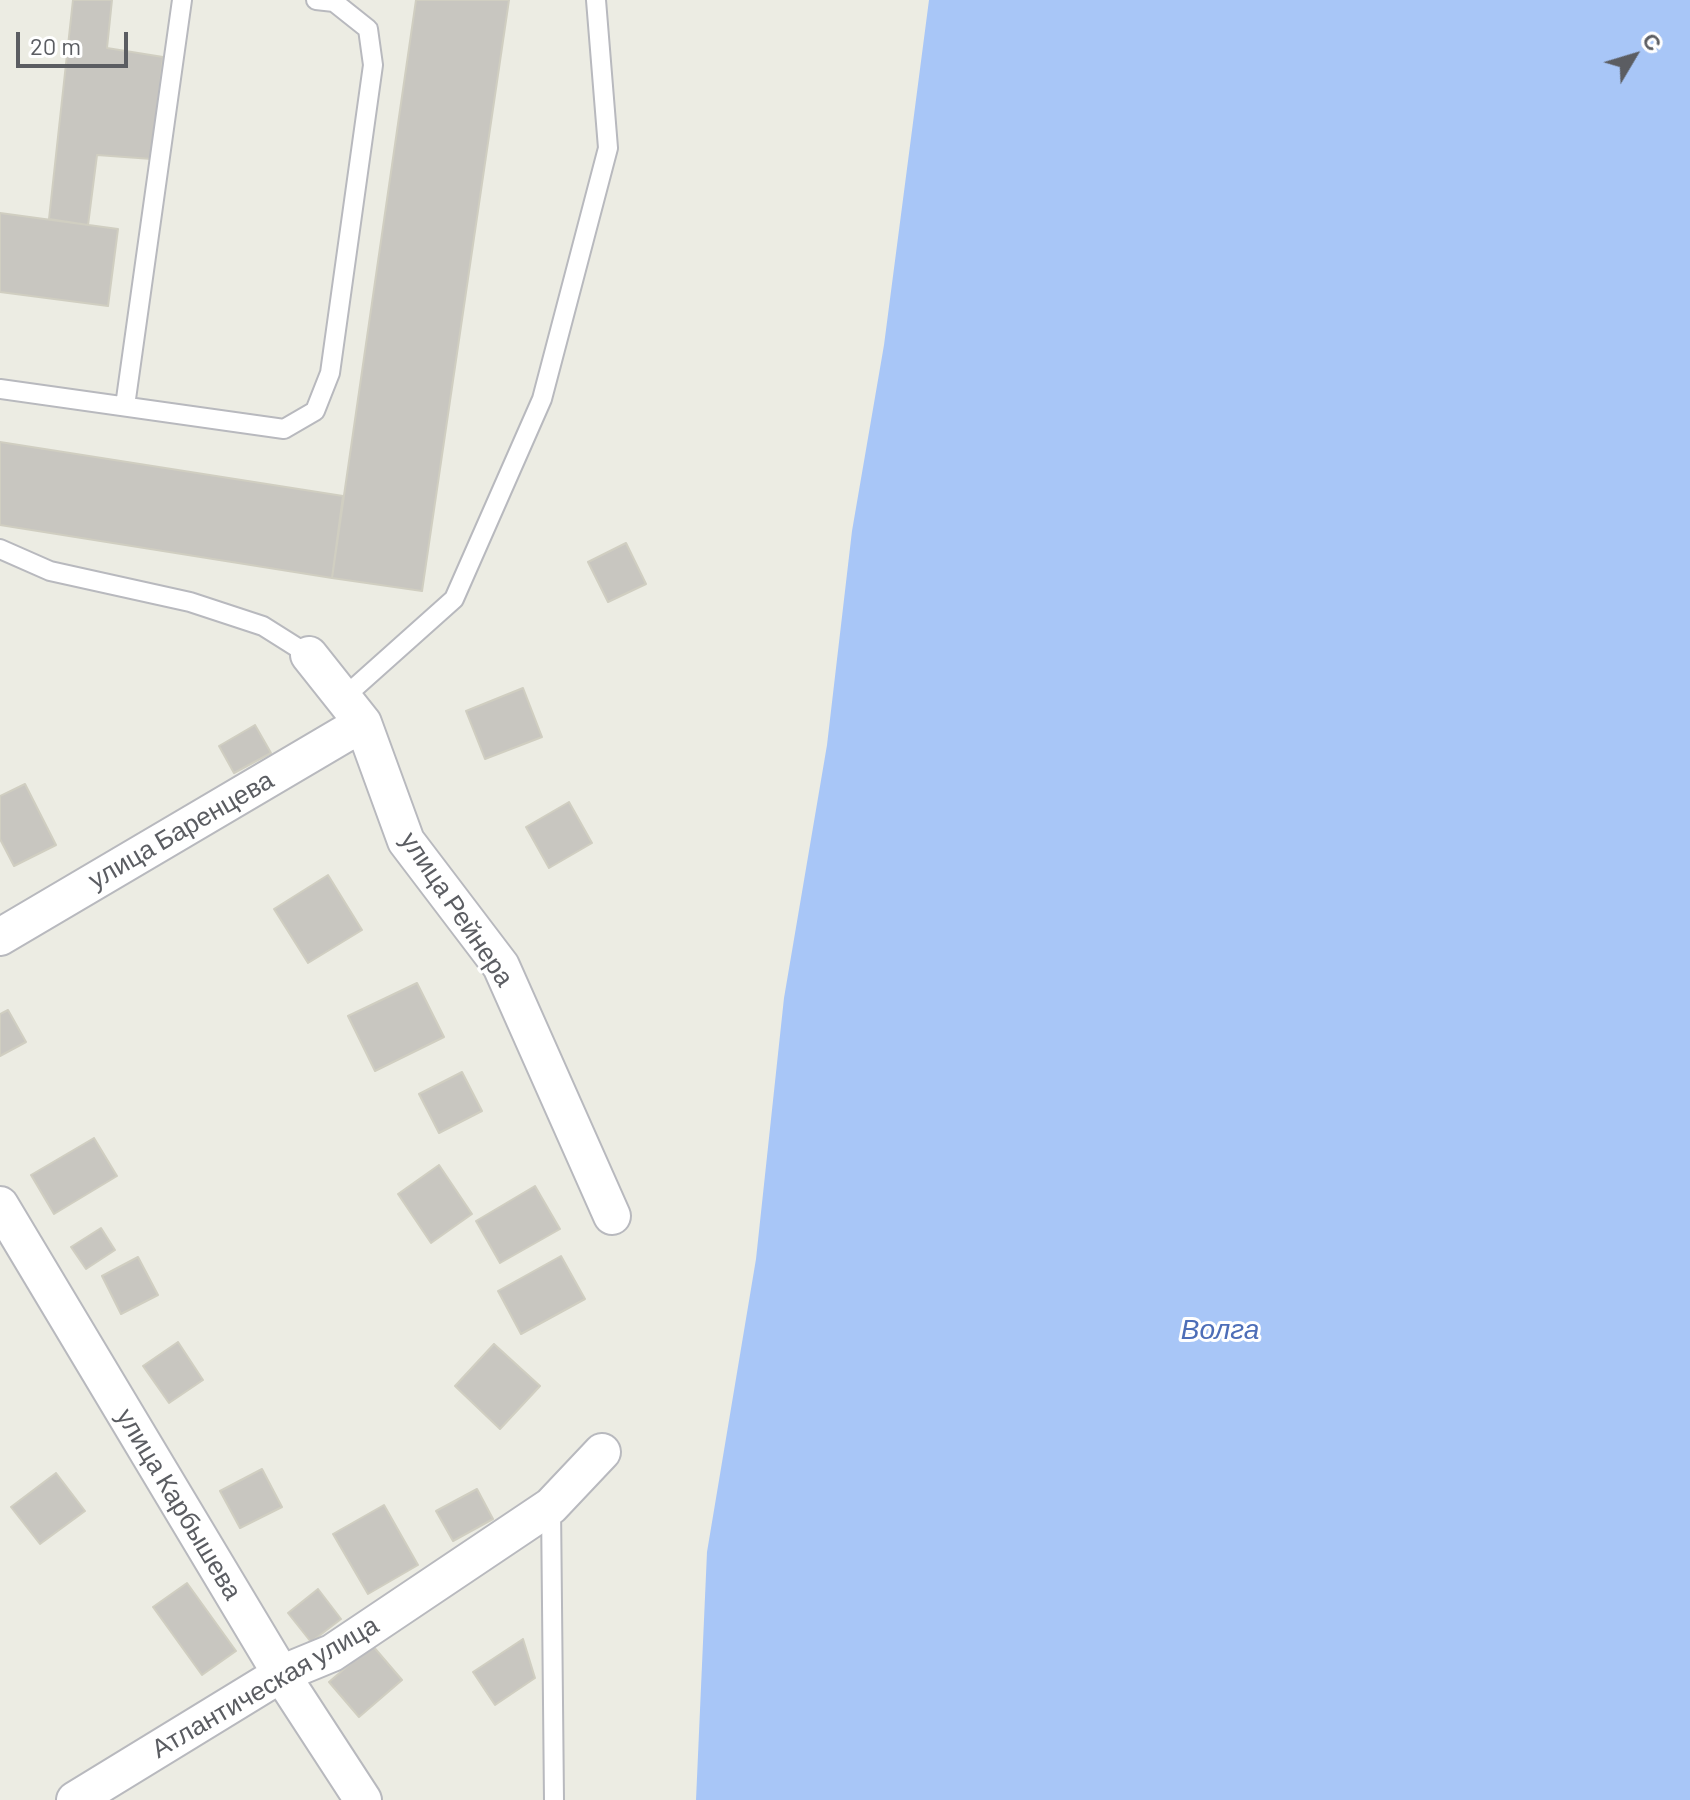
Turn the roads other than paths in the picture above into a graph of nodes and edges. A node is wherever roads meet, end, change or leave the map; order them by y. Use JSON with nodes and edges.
{"nodes":[{"id":1,"x":182,"y":0,"type":"edge"},
{"id":2,"x":316,"y":0,"type":"edge"},
{"id":3,"x":596,"y":0,"type":"edge"},
{"id":4,"x":0,"y":389,"type":"edge"},
{"id":5,"x":125,"y":406,"type":"junction"},
{"id":6,"x":0,"y":549,"type":"edge"},
{"id":7,"x":309,"y":655,"type":"joint"},
{"id":8,"x":352,"y":711,"type":"junction"},
{"id":9,"x":0,"y":937,"type":"edge"},
{"id":10,"x":0,"y":1205,"type":"edge"},
{"id":11,"x":612,"y":1216,"type":"dead end"},
{"id":12,"x":602,"y":1452,"type":"dead end"},
{"id":13,"x":551,"y":1506,"type":"junction"},
{"id":14,"x":281,"y":1674,"type":"junction"},
{"id":15,"x":75,"y":1800,"type":"edge"},
{"id":16,"x":363,"y":1800,"type":"edge"},
{"id":17,"x":554,"y":1800,"type":"edge"}],
"edges":[{"from":1,"to":5,"type":"lane"},
{"from":2,"to":5,"type":"lane"},
{"from":3,"to":8,"type":"lane"},
{"from":4,"to":5,"type":"lane"},
{"from":6,"to":7,"type":"lane"},
{"from":7,"to":8,"type":"street","name":"улица Рейнера"},
{"from":8,"to":9,"type":"street","name":"улица Баренцева"},
{"from":8,"to":11,"type":"street","name":"улица Рейнера"},
{"from":10,"to":14,"type":"street","name":"улица Карбышева"},
{"from":12,"to":13,"type":"street","name":"Атлантическая улица"},
{"from":13,"to":14,"type":"street","name":"Атлантическая улица"},
{"from":13,"to":17,"type":"lane"},
{"from":14,"to":15,"type":"street","name":"Атлантическая улица"},
{"from":14,"to":16,"type":"street","name":"улица Карбышева"}]}
